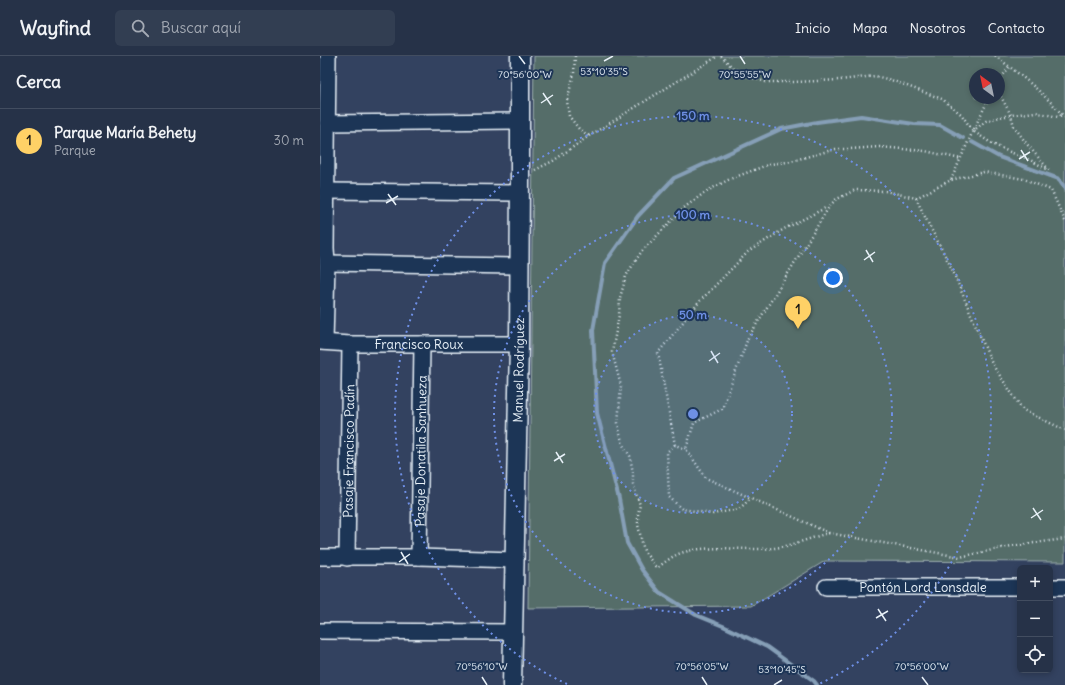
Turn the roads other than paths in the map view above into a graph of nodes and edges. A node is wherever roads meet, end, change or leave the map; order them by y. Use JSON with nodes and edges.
{"nodes":[{"id":1,"x":328,"y":56,"type":"edge"},
{"id":2,"x":520,"y":56,"type":"edge"},
{"id":3,"x":519,"y":121,"type":"junction"},
{"id":4,"x":327,"y":123,"type":"junction"},
{"id":5,"x":520,"y":185,"type":"junction"},
{"id":6,"x":326,"y":191,"type":"junction"},
{"id":7,"x":324,"y":253,"type":"edge"},
{"id":8,"x":519,"y":266,"type":"junction"},
{"id":9,"x":322,"y":342,"type":"edge"},
{"id":10,"x":350,"y":344,"type":"junction"},
{"id":11,"x":422,"y":344,"type":"junction"},
{"id":12,"x":518,"y":344,"type":"junction"},
{"id":13,"x":320,"y":557,"type":"edge"},
{"id":14,"x":347,"y":558,"type":"junction"},
{"id":15,"x":418,"y":558,"type":"junction"},
{"id":16,"x":514,"y":560,"type":"junction"},
{"id":17,"x":826,"y":587,"type":"dead end"},
{"id":18,"x":1017,"y":587,"type":"edge"},
{"id":19,"x":1053,"y":587,"type":"edge"},
{"id":20,"x":1065,"y":587,"type":"edge"},
{"id":21,"x":320,"y":631,"type":"edge"},
{"id":22,"x":513,"y":632,"type":"junction"},
{"id":23,"x":512,"y":685,"type":"edge"}],
"edges":[{"from":1,"to":4,"type":"street"},
{"from":2,"to":3,"type":"street","name":"Manuel Rodríguez"},
{"from":3,"to":4,"type":"street"},
{"from":3,"to":5,"type":"street","name":"Manuel Rodríguez"},
{"from":4,"to":6,"type":"street"},
{"from":5,"to":6,"type":"street"},
{"from":5,"to":8,"type":"street","name":"Manuel Rodríguez"},
{"from":6,"to":7,"type":"street"},
{"from":7,"to":8,"type":"street"},
{"from":7,"to":9,"type":"street"},
{"from":8,"to":12,"type":"street","name":"Manuel Rodríguez"},
{"from":9,"to":10,"type":"street","name":"Francisco Roux"},
{"from":10,"to":11,"type":"street","name":"Francisco Roux"},
{"from":10,"to":14,"type":"street","name":"Pasaje Francisco Padín"},
{"from":11,"to":12,"type":"street","name":"Francisco Roux"},
{"from":11,"to":15,"type":"street","name":"Pasaje Donatila Sanhueza"},
{"from":12,"to":16,"type":"street","name":"Manuel Rodríguez"},
{"from":13,"to":14,"type":"street"},
{"from":14,"to":15,"type":"street"},
{"from":15,"to":16,"type":"street"},
{"from":16,"to":22,"type":"street","name":"Manuel Rodríguez"},
{"from":17,"to":18,"type":"street","name":"Pontón Lord Lonsdale"},
{"from":19,"to":20,"type":"street"},
{"from":21,"to":22,"type":"street"},
{"from":22,"to":23,"type":"street","name":"Manuel Rodríguez"}]}
